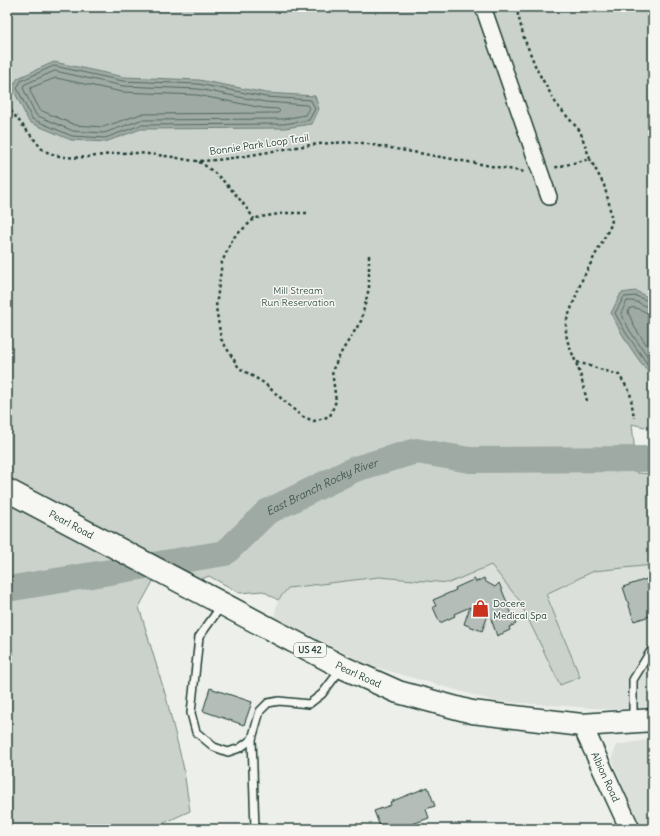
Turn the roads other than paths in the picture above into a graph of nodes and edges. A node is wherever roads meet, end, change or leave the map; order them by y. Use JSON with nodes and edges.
{"nodes":[{"id":1,"x":482,"y":7,"type":"edge"},
{"id":2,"x":549,"y":197,"type":"dead end"},
{"id":3,"x":7,"y":490,"type":"edge"},
{"id":4,"x":224,"y":604,"type":"junction"},
{"id":5,"x":653,"y":650,"type":"edge"},
{"id":6,"x":342,"y":667,"type":"junction"},
{"id":7,"x":643,"y":721,"type":"edge"},
{"id":8,"x":582,"y":725,"type":"junction"},
{"id":9,"x":252,"y":739,"type":"junction"},
{"id":10,"x":255,"y":829,"type":"edge"},
{"id":11,"x":630,"y":829,"type":"edge"}],
"edges":[{"from":1,"to":2,"type":"street"},
{"from":3,"to":4,"type":"main road","name":"Pearl Road","number":"US 42"},
{"from":4,"to":6,"type":"main road","name":"Pearl Road","number":"US 42"},
{"from":4,"to":9,"type":"lane"},
{"from":5,"to":7,"type":"lane"},
{"from":6,"to":8,"type":"main road","name":"Pearl Road","number":"US 42"},
{"from":6,"to":9,"type":"lane"},
{"from":7,"to":8,"type":"main road","name":"Pearl Road","number":"US 42"},
{"from":8,"to":11,"type":"street","name":"Albion Road"},
{"from":9,"to":10,"type":"lane"}]}
